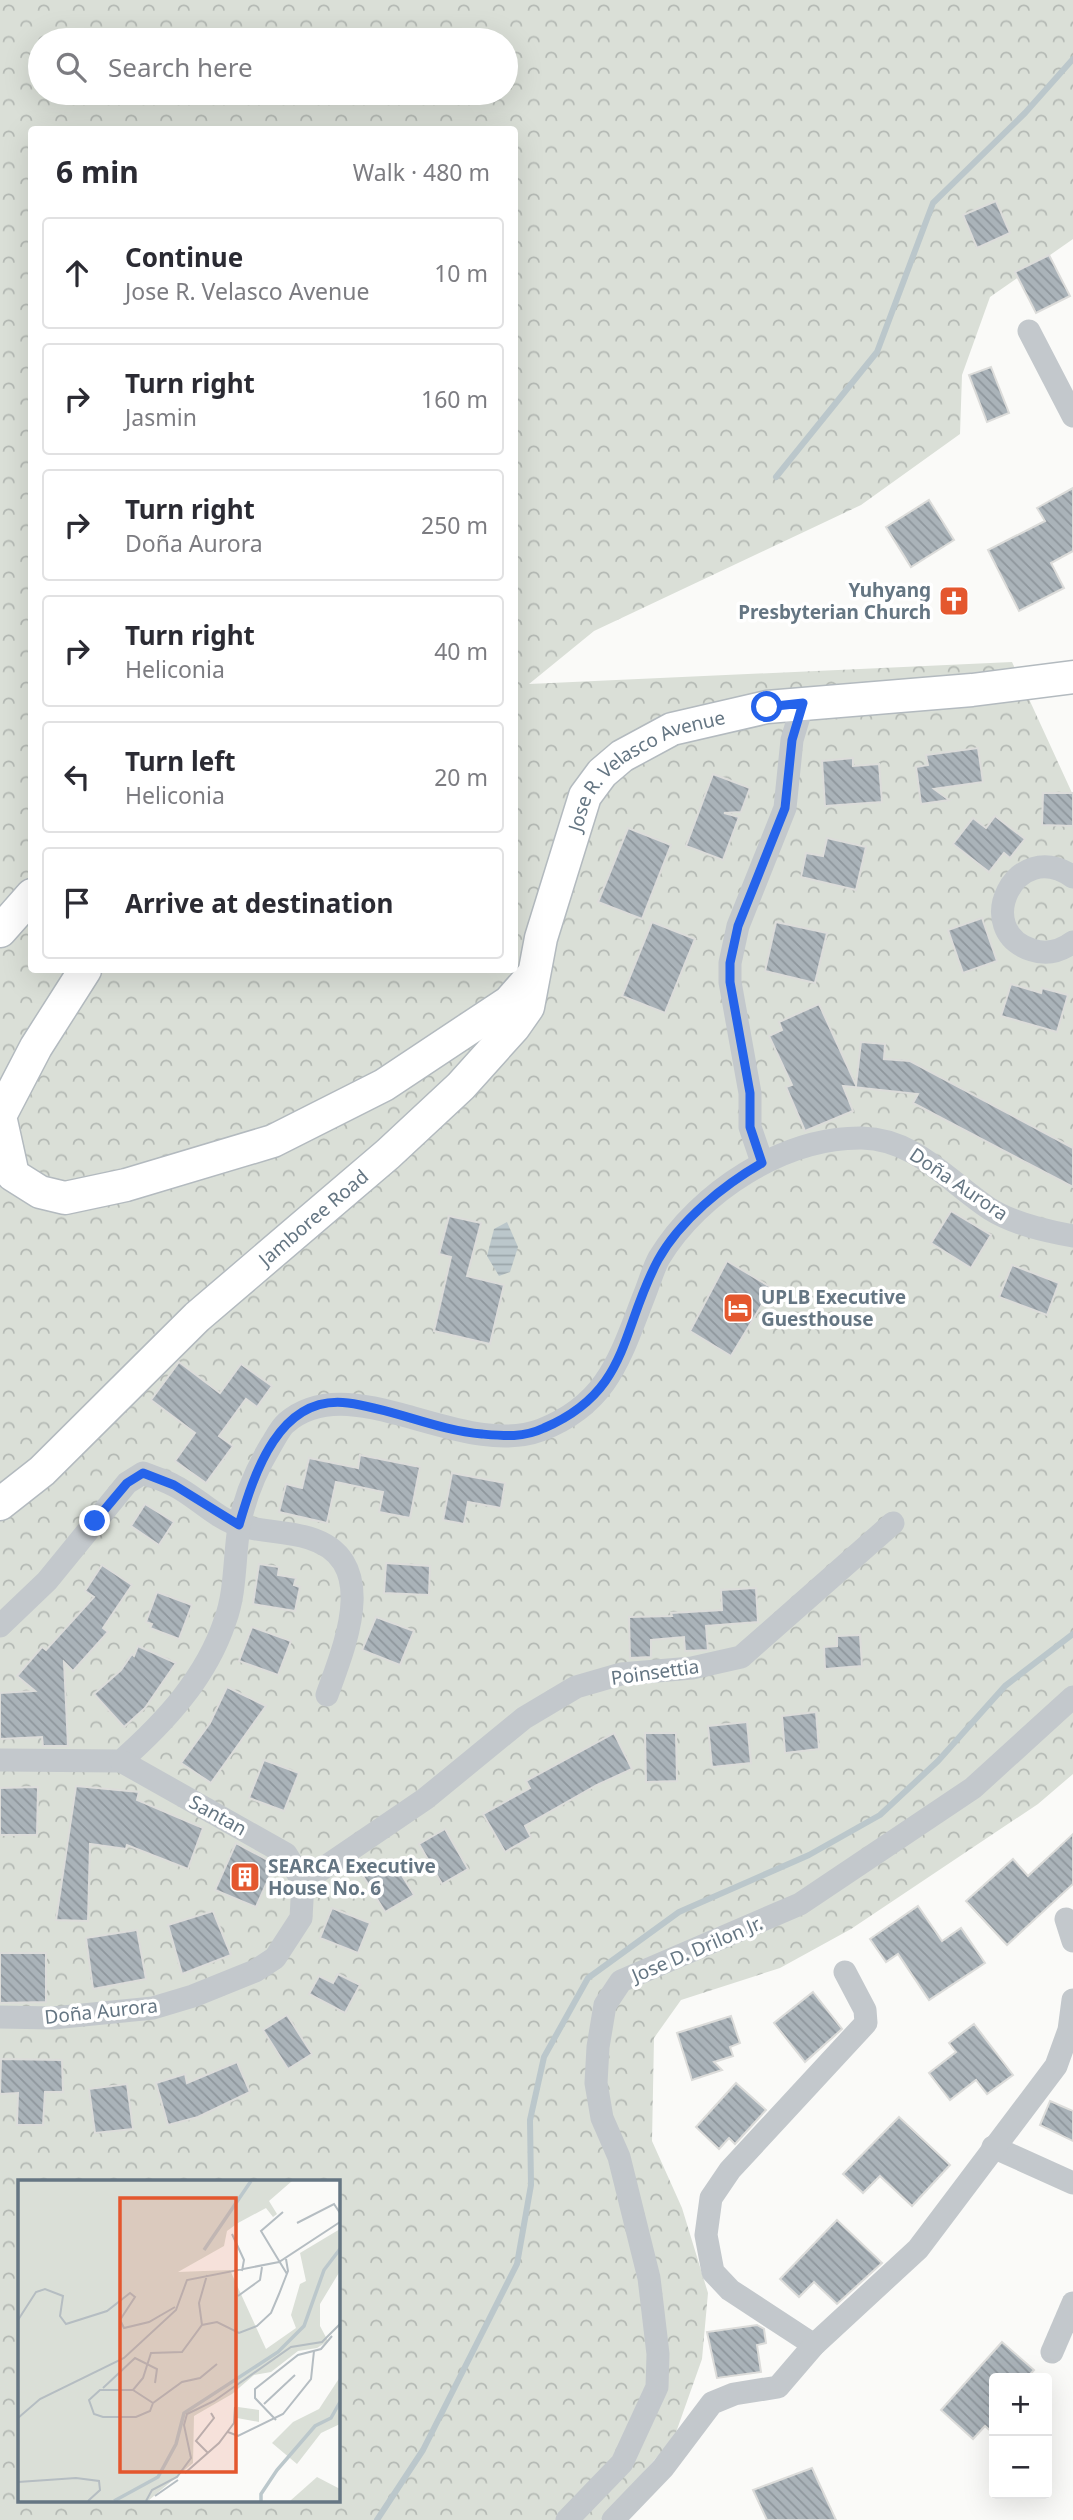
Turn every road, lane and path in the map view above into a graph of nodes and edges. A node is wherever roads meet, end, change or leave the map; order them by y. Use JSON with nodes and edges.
{"nodes":[{"id":1,"x":1030,"y":331,"type":"dead end"},
{"id":2,"x":1073,"y":416,"type":"edge"},
{"id":3,"x":1073,"y":677,"type":"edge"},
{"id":4,"x":803,"y":703,"type":"junction"},
{"id":5,"x":1073,"y":877,"type":"edge"},
{"id":6,"x":557,"y":887,"type":"joint"},
{"id":7,"x":28,"y":900,"type":"edge"},
{"id":8,"x":0,"y":931,"type":"edge"},
{"id":9,"x":1073,"y":942,"type":"edge"},
{"id":10,"x":83,"y":973,"type":"edge"},
{"id":11,"x":531,"y":976,"type":"junction"},
{"id":12,"x":762,"y":1163,"type":"junction"},
{"id":13,"x":1073,"y":1236,"type":"edge"},
{"id":14,"x":0,"y":1504,"type":"edge"},
{"id":15,"x":892,"y":1523,"type":"dead end"},
{"id":16,"x":239,"y":1525,"type":"junction"},
{"id":17,"x":0,"y":1626,"type":"edge"},
{"id":18,"x":327,"y":1695,"type":"dead end"},
{"id":19,"x":1073,"y":1697,"type":"edge"},
{"id":20,"x":0,"y":1760,"type":"edge"},
{"id":21,"x":121,"y":1761,"type":"junction"},
{"id":22,"x":303,"y":1882,"type":"junction"},
{"id":23,"x":845,"y":1972,"type":"dead end"},
{"id":24,"x":1073,"y":2000,"type":"edge"},
{"id":25,"x":0,"y":2017,"type":"edge"},
{"id":26,"x":993,"y":2147,"type":"junction"},
{"id":27,"x":1073,"y":2183,"type":"edge"},
{"id":28,"x":1073,"y":2303,"type":"edge"},
{"id":29,"x":814,"y":2345,"type":"junction"},
{"id":30,"x":1052,"y":2351,"type":"dead end"},
{"id":31,"x":567,"y":2520,"type":"edge"},
{"id":32,"x":613,"y":2520,"type":"edge"}],
"edges":[{"from":1,"to":2,"type":"street"},
{"from":3,"to":4,"type":"main road","name":"Jose R. Velasco Avenue"},
{"from":4,"to":6,"type":"main road","name":"Jose R. Velasco Avenue"},
{"from":4,"to":12,"type":"street"},
{"from":5,"to":9,"type":"street"},
{"from":6,"to":11,"type":"main road","name":"Jamboree Road"},
{"from":7,"to":8,"type":"main road"},
{"from":10,"to":11,"type":"main road"},
{"from":11,"to":14,"type":"main road","name":"Jamboree Road"},
{"from":12,"to":13,"type":"street","name":"Doña Aurora"},
{"from":12,"to":16,"type":"street","name":"Doña Aurora"},
{"from":15,"to":22,"type":"street","name":"Poinsettia"},
{"from":16,"to":17,"type":"street"},
{"from":16,"to":18,"type":"street"},
{"from":16,"to":21,"type":"street","name":"Doña Aurora"},
{"from":19,"to":31,"type":"street","name":"Jose D. Drilon Jr."},
{"from":20,"to":21,"type":"street"},
{"from":21,"to":22,"type":"street","name":"Santan"},
{"from":22,"to":25,"type":"street","name":"Doña Aurora"},
{"from":23,"to":29,"type":"street"},
{"from":24,"to":26,"type":"street"},
{"from":26,"to":27,"type":"street"},
{"from":26,"to":29,"type":"street"},
{"from":28,"to":30,"type":"street"},
{"from":29,"to":32,"type":"street"}]}
